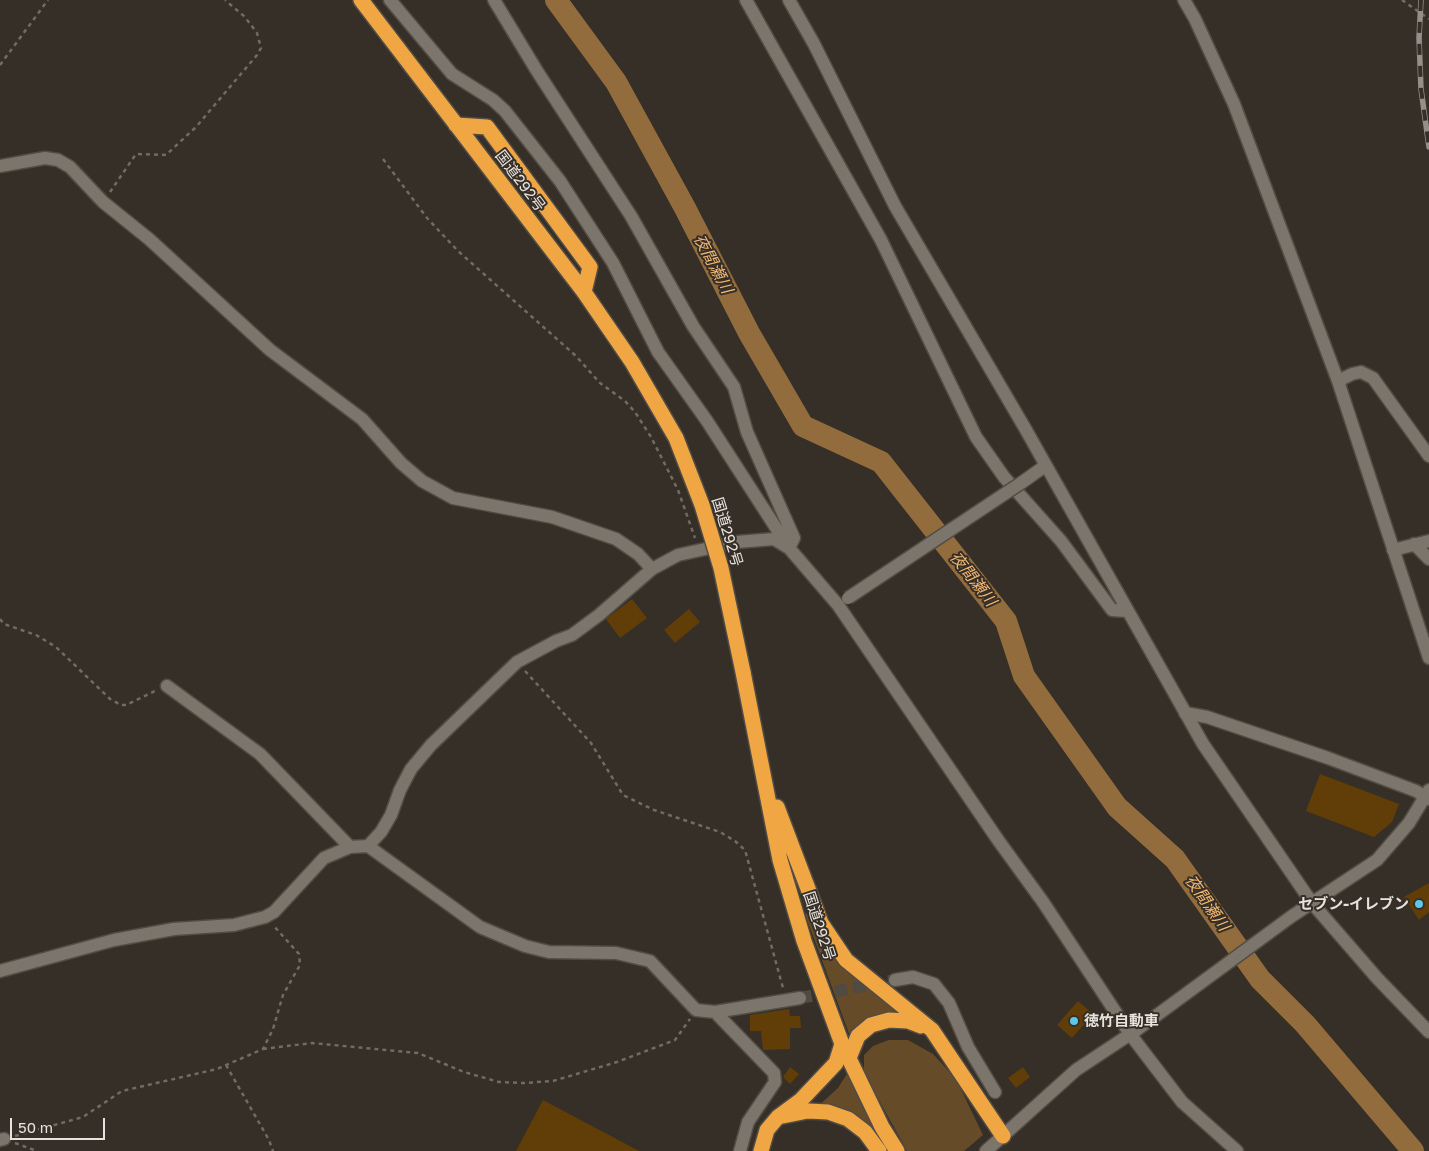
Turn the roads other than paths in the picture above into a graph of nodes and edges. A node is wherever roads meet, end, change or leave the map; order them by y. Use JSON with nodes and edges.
{"nodes":[{"id":1,"x":361,"y":0,"type":"edge"},
{"id":2,"x":390,"y":0,"type":"edge"},
{"id":3,"x":494,"y":0,"type":"edge"},
{"id":4,"x":746,"y":0,"type":"edge"},
{"id":5,"x":789,"y":0,"type":"edge"},
{"id":6,"x":1184,"y":0,"type":"edge"},
{"id":7,"x":456,"y":126,"type":"junction"},
{"id":8,"x":0,"y":166,"type":"edge"},
{"id":9,"x":584,"y":292,"type":"junction"},
{"id":10,"x":1338,"y":381,"type":"junction"},
{"id":11,"x":1429,"y":456,"type":"edge"},
{"id":12,"x":1045,"y":466,"type":"junction"},
{"id":13,"x":1429,"y":541,"type":"edge"},
{"id":14,"x":1414,"y":544,"type":"junction"},
{"id":15,"x":789,"y":548,"type":"junction"},
{"id":16,"x":1393,"y":550,"type":"junction"},
{"id":17,"x":1429,"y":559,"type":"edge"},
{"id":18,"x":652,"y":569,"type":"junction"},
{"id":19,"x":843,"y":601,"type":"junction"},
{"id":20,"x":1127,"y":611,"type":"junction"},
{"id":21,"x":1429,"y":658,"type":"edge"},
{"id":22,"x":167,"y":686,"type":"road end"},
{"id":23,"x":1185,"y":713,"type":"junction"},
{"id":24,"x":761,"y":766,"type":"junction"},
{"id":25,"x":1428,"y":795,"type":"edge"},
{"id":26,"x":368,"y":846,"type":"junction"},
{"id":27,"x":350,"y":847,"type":"junction"},
{"id":28,"x":1312,"y":903,"type":"junction"},
{"id":29,"x":0,"y":971,"type":"edge"},
{"id":30,"x":895,"y":980,"type":"tunnel mouth"},
{"id":31,"x":800,"y":998,"type":"tunnel mouth"},
{"id":32,"x":716,"y":1012,"type":"junction"},
{"id":33,"x":1428,"y":1029,"type":"edge"},
{"id":34,"x":932,"y":1030,"type":"junction"},
{"id":35,"x":1134,"y":1032,"type":"junction"},
{"id":36,"x":842,"y":1044,"type":"junction"},
{"id":37,"x":849,"y":1058,"type":"junction"},
{"id":38,"x":995,"y":1092,"type":"dead end"},
{"id":39,"x":778,"y":1117,"type":"junction"},
{"id":40,"x":1003,"y":1136,"type":"junction"},
{"id":41,"x":740,"y":1151,"type":"edge"},
{"id":42,"x":761,"y":1151,"type":"edge"},
{"id":43,"x":879,"y":1151,"type":"edge"},
{"id":44,"x":897,"y":1151,"type":"edge"},
{"id":45,"x":986,"y":1151,"type":"edge"},
{"id":46,"x":1237,"y":1151,"type":"edge"}],
"edges":[{"from":1,"to":7,"type":"highway","name":"国道292号"},
{"from":2,"to":15,"type":"street"},
{"from":3,"to":15,"type":"street"},
{"from":4,"to":20,"type":"street"},
{"from":5,"to":12,"type":"street"},
{"from":6,"to":10,"type":"street"},
{"from":7,"to":9,"type":"highway","name":"国道292号"},
{"from":7,"to":9,"type":"highway"},
{"from":8,"to":18,"type":"street"},
{"from":9,"to":24,"type":"highway","name":"国道292号","bridge":true},
{"from":10,"to":11,"type":"street"},
{"from":10,"to":16,"type":"street"},
{"from":12,"to":19,"type":"street","bridge":true},
{"from":12,"to":20,"type":"street"},
{"from":13,"to":14,"type":"street"},
{"from":14,"to":16,"type":"street"},
{"from":14,"to":17,"type":"street"},
{"from":15,"to":18,"type":"street"},
{"from":15,"to":19,"type":"street"},
{"from":16,"to":21,"type":"street"},
{"from":18,"to":26,"type":"street"},
{"from":19,"to":35,"type":"street"},
{"from":20,"to":23,"type":"street"},
{"from":22,"to":27,"type":"street"},
{"from":23,"to":25,"type":"street"},
{"from":23,"to":28,"type":"street"},
{"from":24,"to":34,"type":"highway"},
{"from":24,"to":36,"type":"highway","name":"国道292号"},
{"from":25,"to":28,"type":"street"},
{"from":26,"to":27,"type":"street"},
{"from":26,"to":32,"type":"street"},
{"from":27,"to":29,"type":"street"},
{"from":28,"to":33,"type":"street"},
{"from":28,"to":35,"type":"street"},
{"from":30,"to":38,"type":"street"},
{"from":31,"to":32,"type":"street"},
{"from":32,"to":41,"type":"street"},
{"from":34,"to":37,"type":"highway"},
{"from":34,"to":40,"type":"highway"},
{"from":35,"to":40,"type":"street"},
{"from":35,"to":46,"type":"street"},
{"from":36,"to":37,"type":"highway","name":"国道292号"},
{"from":36,"to":39,"type":"highway"},
{"from":37,"to":44,"type":"highway","name":"国道292号"},
{"from":39,"to":42,"type":"highway"},
{"from":39,"to":43,"type":"highway"},
{"from":40,"to":45,"type":"street"}]}
